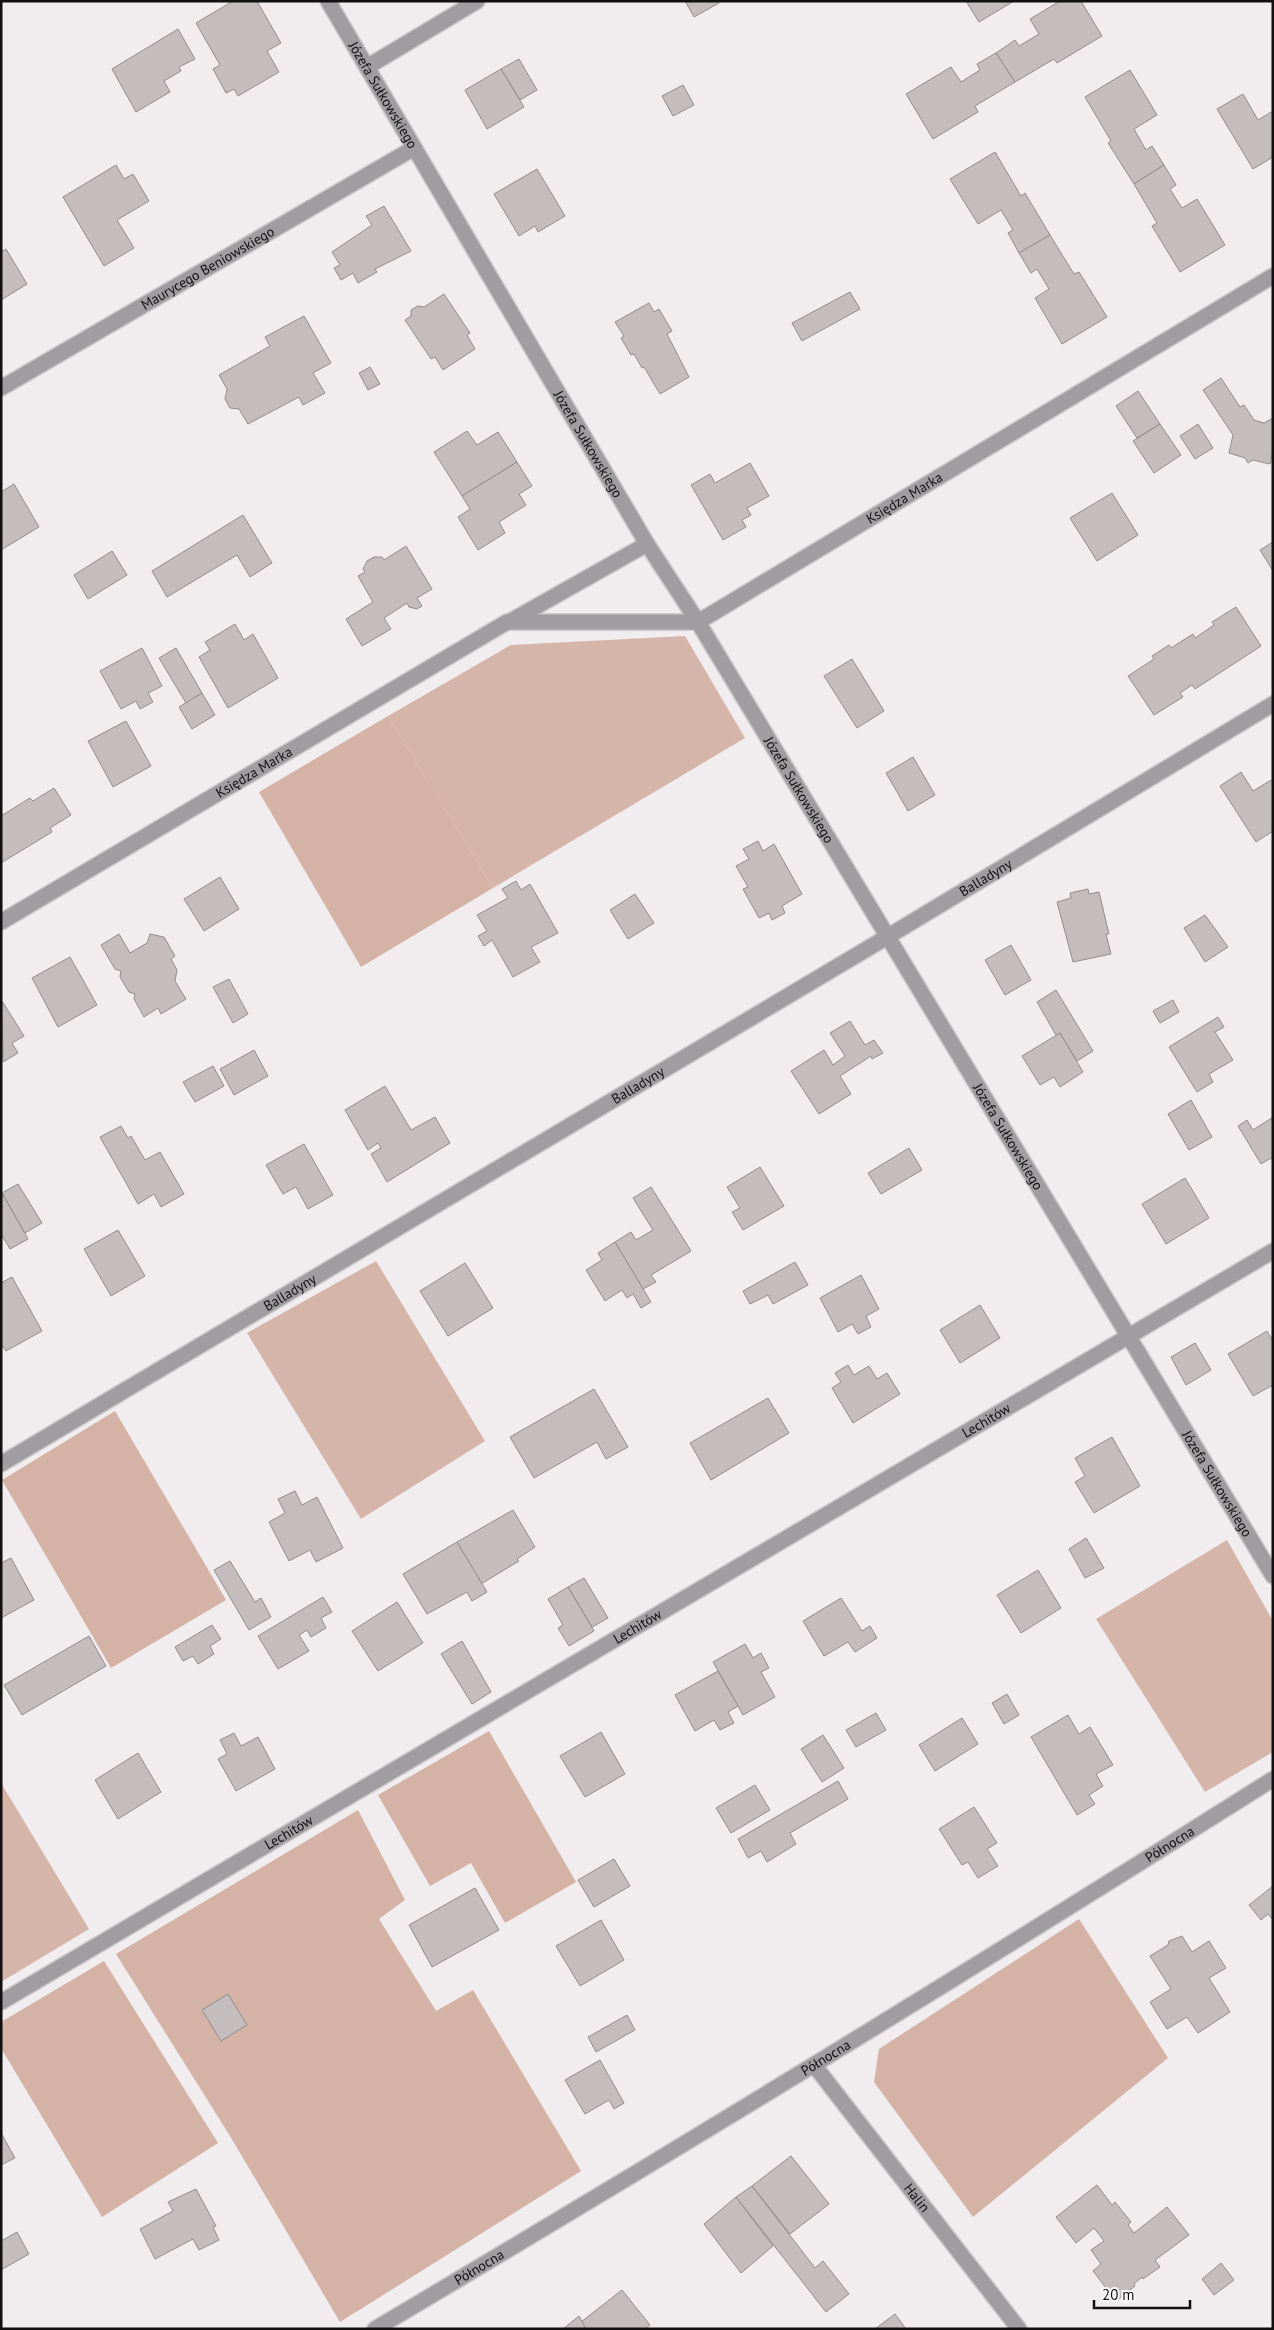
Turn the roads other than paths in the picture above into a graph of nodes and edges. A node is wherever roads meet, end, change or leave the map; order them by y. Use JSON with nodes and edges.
{"nodes":[{"id":1,"x":328,"y":1,"type":"edge"},
{"id":2,"x":477,"y":1,"type":"edge"},
{"id":3,"x":367,"y":67,"type":"junction"},
{"id":4,"x":414,"y":148,"type":"junction"},
{"id":5,"x":1273,"y":276,"type":"edge"},
{"id":6,"x":1,"y":388,"type":"edge"},
{"id":7,"x":647,"y":544,"type":"junction"},
{"id":8,"x":507,"y":622,"type":"junction"},
{"id":9,"x":698,"y":622,"type":"junction"},
{"id":10,"x":1273,"y":704,"type":"edge"},
{"id":11,"x":1,"y":922,"type":"edge"},
{"id":12,"x":887,"y":937,"type":"junction"},
{"id":13,"x":1273,"y":1250,"type":"edge"},
{"id":14,"x":1130,"y":1337,"type":"junction"},
{"id":15,"x":1,"y":1464,"type":"edge"},
{"id":16,"x":1273,"y":1576,"type":"edge"},
{"id":17,"x":1273,"y":1779,"type":"edge"},
{"id":18,"x":1,"y":2002,"type":"edge"},
{"id":19,"x":814,"y":2065,"type":"junction"},
{"id":20,"x":375,"y":2329,"type":"edge"},
{"id":21,"x":1019,"y":2329,"type":"edge"}],
"edges":[{"from":1,"to":3,"type":"street","name":"Józefa Sułkowskiego"},
{"from":2,"to":3,"type":"street"},
{"from":3,"to":4,"type":"street","name":"Józefa Sułkowskiego"},
{"from":4,"to":6,"type":"street","name":"Maurycego Beniowskiego"},
{"from":4,"to":7,"type":"street","name":"Józefa Sułkowskiego"},
{"from":5,"to":9,"type":"street","name":"Księdza Marka"},
{"from":7,"to":8,"type":"street","name":"Księdza Marka"},
{"from":7,"to":9,"type":"street","name":"Józefa Sułkowskiego"},
{"from":8,"to":9,"type":"street"},
{"from":8,"to":11,"type":"street","name":"Księdza Marka"},
{"from":9,"to":12,"type":"street","name":"Józefa Sułkowskiego"},
{"from":10,"to":12,"type":"street","name":"Balladyny"},
{"from":12,"to":14,"type":"street","name":"Józefa Sułkowskiego"},
{"from":12,"to":15,"type":"street","name":"Balladyny"},
{"from":13,"to":14,"type":"street","name":"Lechitów"},
{"from":14,"to":16,"type":"street","name":"Józefa Sułkowskiego"},
{"from":14,"to":18,"type":"street","name":"Lechitów"},
{"from":17,"to":19,"type":"street","name":"Północna"},
{"from":19,"to":20,"type":"street","name":"Północna"},
{"from":19,"to":21,"type":"street","name":"Halin"}]}
